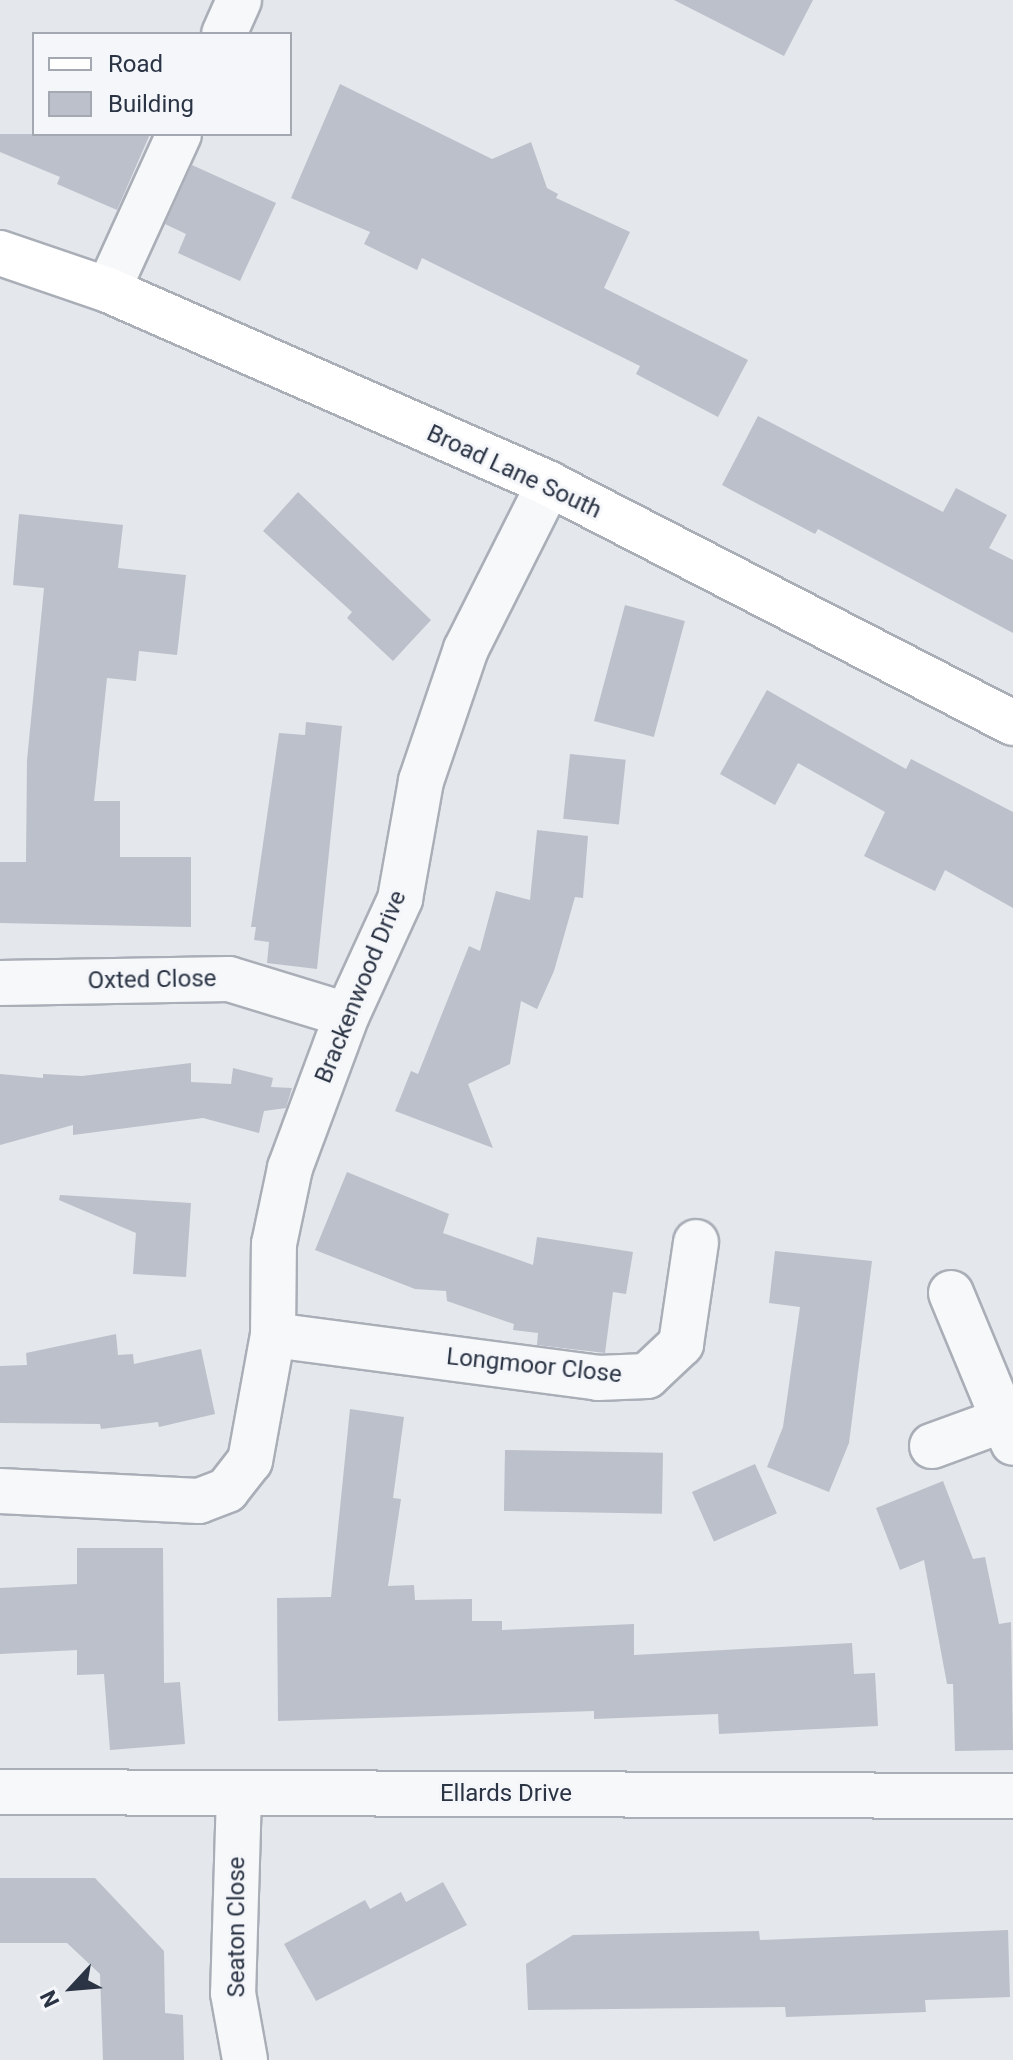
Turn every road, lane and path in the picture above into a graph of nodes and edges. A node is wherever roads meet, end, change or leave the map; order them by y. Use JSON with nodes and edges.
{"nodes":[{"id":1,"x":239,"y":0,"type":"edge"},
{"id":2,"x":225,"y":32,"type":"edge"},
{"id":3,"x":178,"y":136,"type":"edge"},
{"id":4,"x":0,"y":253,"type":"edge"},
{"id":5,"x":108,"y":290,"type":"junction"},
{"id":6,"x":549,"y":484,"type":"junction"},
{"id":7,"x":1013,"y":723,"type":"edge"},
{"id":8,"x":0,"y":983,"type":"edge"},
{"id":9,"x":347,"y":1015,"type":"junction"},
{"id":10,"x":696,"y":1242,"type":"dead end"},
{"id":11,"x":951,"y":1293,"type":"dead end"},
{"id":12,"x":273,"y":1335,"type":"junction"},
{"id":13,"x":1008,"y":1432,"type":"edge"},
{"id":14,"x":932,"y":1446,"type":"dead end"},
{"id":15,"x":0,"y":1491,"type":"edge"},
{"id":16,"x":0,"y":1792,"type":"edge"},
{"id":17,"x":239,"y":1794,"type":"junction"},
{"id":18,"x":1013,"y":1796,"type":"edge"},
{"id":19,"x":245,"y":2060,"type":"edge"}],
"edges":[{"from":1,"to":2,"type":"street"},
{"from":3,"to":5,"type":"street"},
{"from":4,"to":5,"type":"street","name":"Broad Lane South"},
{"from":5,"to":6,"type":"street","name":"Broad Lane South"},
{"from":6,"to":7,"type":"street","name":"Broad Lane South"},
{"from":6,"to":9,"type":"street","name":"Brackenwood Drive"},
{"from":8,"to":9,"type":"street","name":"Oxted Close"},
{"from":9,"to":12,"type":"street","name":"Brackenwood Drive"},
{"from":10,"to":12,"type":"street","name":"Longmoor Close"},
{"from":11,"to":13,"type":"street"},
{"from":12,"to":15,"type":"street","name":"Brackenwood Drive"},
{"from":13,"to":14,"type":"street"},
{"from":16,"to":17,"type":"street","name":"Ellards Drive"},
{"from":17,"to":18,"type":"street","name":"Ellards Drive"},
{"from":17,"to":19,"type":"street","name":"Seaton Close"}]}
